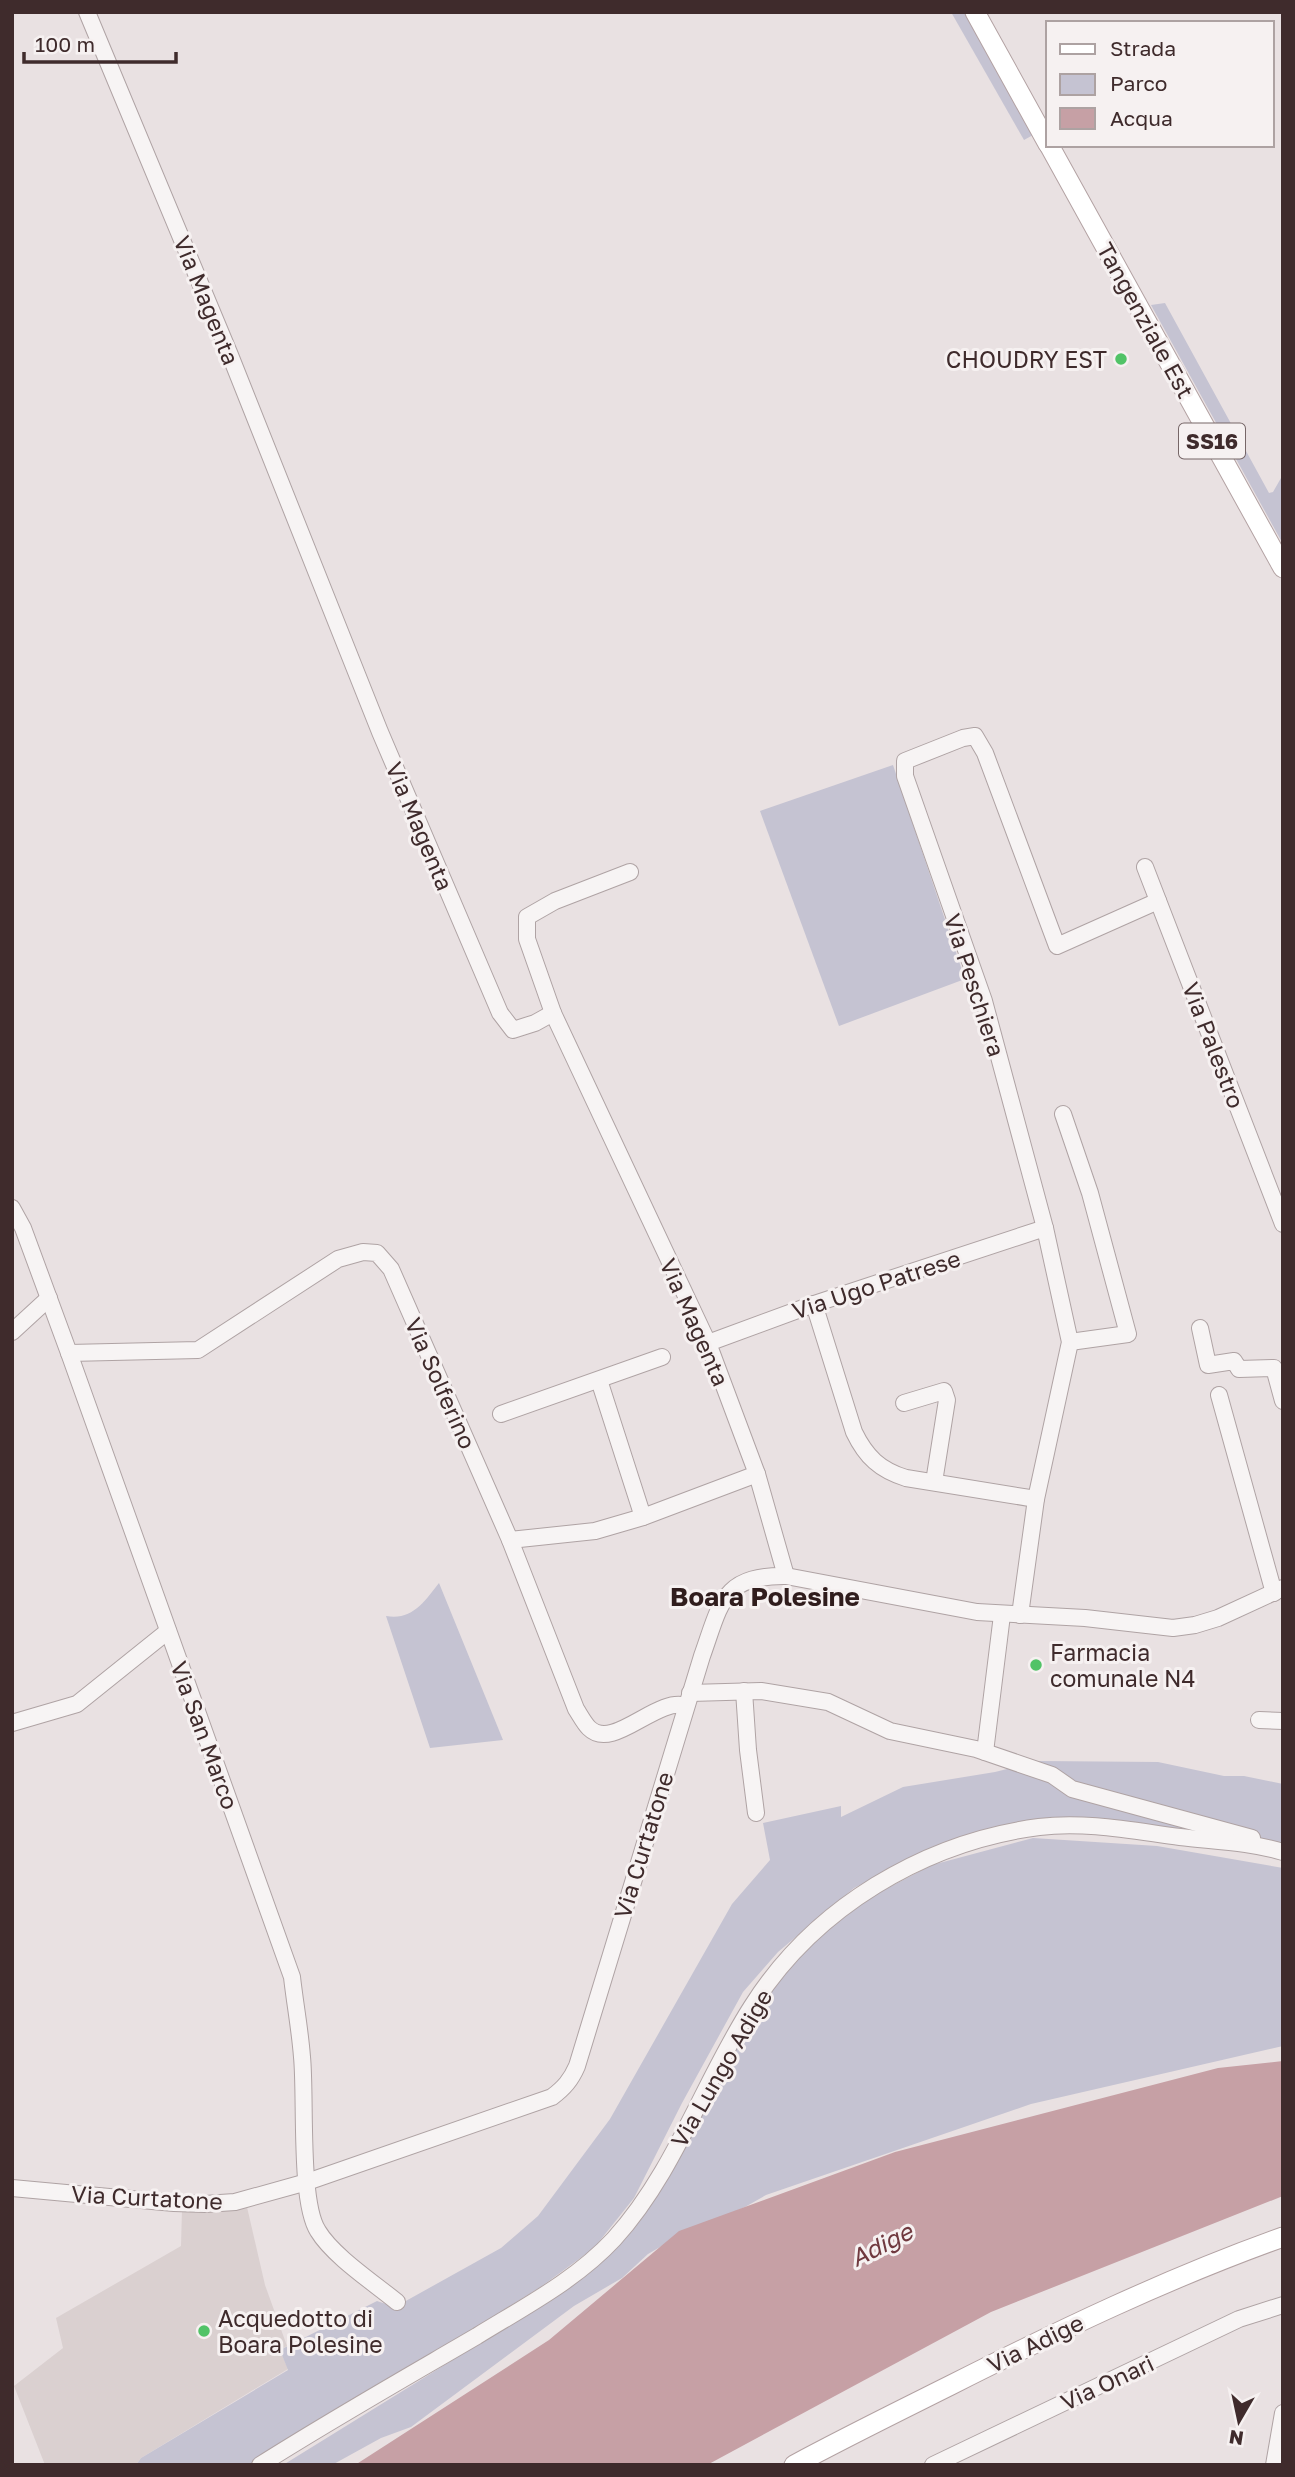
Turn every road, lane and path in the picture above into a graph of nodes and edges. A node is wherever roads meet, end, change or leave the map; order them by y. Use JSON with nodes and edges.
{"nodes":[{"id":1,"x":87,"y":12,"type":"edge"},
{"id":2,"x":975,"y":12,"type":"edge"},
{"id":3,"x":1046,"y":140,"type":"edge"},
{"id":4,"x":1050,"y":147,"type":"edge"},
{"id":5,"x":1283,"y":568,"type":"edge"},
{"id":6,"x":1145,"y":867,"type":"dead end"},
{"id":7,"x":630,"y":872,"type":"dead end"},
{"id":8,"x":1158,"y":901,"type":"junction"},
{"id":9,"x":553,"y":1013,"type":"junction"},
{"id":10,"x":1063,"y":1114,"type":"dead end"},
{"id":11,"x":1276,"y":1186,"type":"edge"},
{"id":12,"x":12,"y":1208,"type":"edge"},
{"id":13,"x":1283,"y":1224,"type":"edge"},
{"id":14,"x":1045,"y":1228,"type":"junction"},
{"id":15,"x":49,"y":1298,"type":"junction"},
{"id":16,"x":814,"y":1304,"type":"junction"},
{"id":17,"x":1200,"y":1328,"type":"dead end"},
{"id":18,"x":12,"y":1332,"type":"edge"},
{"id":19,"x":1070,"y":1342,"type":"junction"},
{"id":20,"x":708,"y":1343,"type":"junction"},
{"id":21,"x":69,"y":1353,"type":"junction"},
{"id":22,"x":662,"y":1357,"type":"dead end"},
{"id":23,"x":599,"y":1380,"type":"junction"},
{"id":24,"x":1219,"y":1395,"type":"dead end"},
{"id":25,"x":1283,"y":1401,"type":"edge"},
{"id":26,"x":904,"y":1403,"type":"dead end"},
{"id":27,"x":501,"y":1414,"type":"dead end"},
{"id":28,"x":757,"y":1474,"type":"junction"},
{"id":29,"x":934,"y":1482,"type":"junction"},
{"id":30,"x":1036,"y":1499,"type":"junction"},
{"id":31,"x":643,"y":1517,"type":"junction"},
{"id":32,"x":509,"y":1540,"type":"junction"},
{"id":33,"x":786,"y":1576,"type":"junction"},
{"id":34,"x":1278,"y":1590,"type":"edge"},
{"id":35,"x":1002,"y":1615,"type":"junction"},
{"id":36,"x":1020,"y":1615,"type":"junction"},
{"id":37,"x":168,"y":1631,"type":"junction"},
{"id":38,"x":744,"y":1691,"type":"junction"},
{"id":39,"x":688,"y":1700,"type":"junction"},
{"id":40,"x":1259,"y":1720,"type":"dead end"},
{"id":41,"x":1283,"y":1721,"type":"edge"},
{"id":42,"x":12,"y":1723,"type":"edge"},
{"id":43,"x":985,"y":1752,"type":"junction"},
{"id":44,"x":756,"y":1813,"type":"dead end"},
{"id":45,"x":1279,"y":1851,"type":"edge"},
{"id":46,"x":307,"y":2182,"type":"junction"},
{"id":47,"x":12,"y":2188,"type":"edge"},
{"id":48,"x":1283,"y":2237,"type":"edge"},
{"id":49,"x":397,"y":2302,"type":"dead end"},
{"id":50,"x":1283,"y":2305,"type":"edge"},
{"id":51,"x":1283,"y":2413,"type":"edge"},
{"id":52,"x":1281,"y":2432,"type":"edge"},
{"id":53,"x":260,"y":2465,"type":"edge"},
{"id":54,"x":794,"y":2465,"type":"edge"},
{"id":55,"x":933,"y":2465,"type":"edge"},
{"id":56,"x":1274,"y":2465,"type":"edge"}],
"edges":[{"from":1,"to":9,"type":"street","name":"Via Magenta"},
{"from":2,"to":3,"type":"main road","name":"Tangenziale Est","number":"SS16"},
{"from":4,"to":5,"type":"main road","name":"Tangenziale Est","number":"SS16"},
{"from":6,"to":8,"type":"street","name":"Via Palestro"},
{"from":7,"to":9,"type":"street"},
{"from":8,"to":11,"type":"street","name":"Via Palestro"},
{"from":8,"to":14,"type":"street","name":"Via Peschiera"},
{"from":9,"to":20,"type":"street","name":"Via Magenta"},
{"from":10,"to":19,"type":"street"},
{"from":11,"to":13,"type":"street","name":"Via Palestro"},
{"from":12,"to":15,"type":"street","name":"Via San Marco"},
{"from":14,"to":16,"type":"street","name":"Via Ugo Patrese"},
{"from":14,"to":19,"type":"street","name":"Via Peschiera"},
{"from":15,"to":18,"type":"street"},
{"from":15,"to":21,"type":"street","name":"Via San Marco"},
{"from":16,"to":20,"type":"street","name":"Via Ugo Patrese"},
{"from":16,"to":29,"type":"street"},
{"from":17,"to":25,"type":"street"},
{"from":19,"to":30,"type":"street","name":"Via Peschiera"},
{"from":20,"to":28,"type":"street","name":"Via Magenta"},
{"from":21,"to":32,"type":"street","name":"Via Solferino"},
{"from":21,"to":37,"type":"street","name":"Via San Marco"},
{"from":22,"to":23,"type":"street"},
{"from":23,"to":27,"type":"street"},
{"from":23,"to":31,"type":"street"},
{"from":24,"to":34,"type":"street","name":"Via Curtatone"},
{"from":26,"to":29,"type":"street"},
{"from":28,"to":31,"type":"street"},
{"from":28,"to":33,"type":"street","name":"Via Magenta"},
{"from":29,"to":30,"type":"street"},
{"from":30,"to":36,"type":"street","name":"Via Peschiera"},
{"from":31,"to":32,"type":"street"},
{"from":32,"to":39,"type":"street","name":"Via Solferino"},
{"from":33,"to":35,"type":"street","name":"Via Curtatone"},
{"from":33,"to":39,"type":"street","name":"Via Curtatone"},
{"from":34,"to":36,"type":"street","name":"Via Curtatone"},
{"from":35,"to":36,"type":"street","name":"Via Curtatone"},
{"from":35,"to":43,"type":"street"},
{"from":37,"to":42,"type":"street"},
{"from":37,"to":46,"type":"street","name":"Via San Marco"},
{"from":38,"to":39,"type":"street"},
{"from":38,"to":43,"type":"street"},
{"from":38,"to":44,"type":"street"},
{"from":39,"to":46,"type":"street","name":"Via Curtatone"},
{"from":40,"to":41,"type":"street"},
{"from":43,"to":45,"type":"street"},
{"from":45,"to":53,"type":"street","name":"Via Lungo Adige"},
{"from":46,"to":47,"type":"street","name":"Via Curtatone"},
{"from":46,"to":49,"type":"street","name":"Via San Marco"},
{"from":48,"to":54,"type":"main road","name":"Via Adige"},
{"from":50,"to":55,"type":"street","name":"Via Onari"},
{"from":51,"to":52,"type":"street"},
{"from":52,"to":56,"type":"street"}]}
